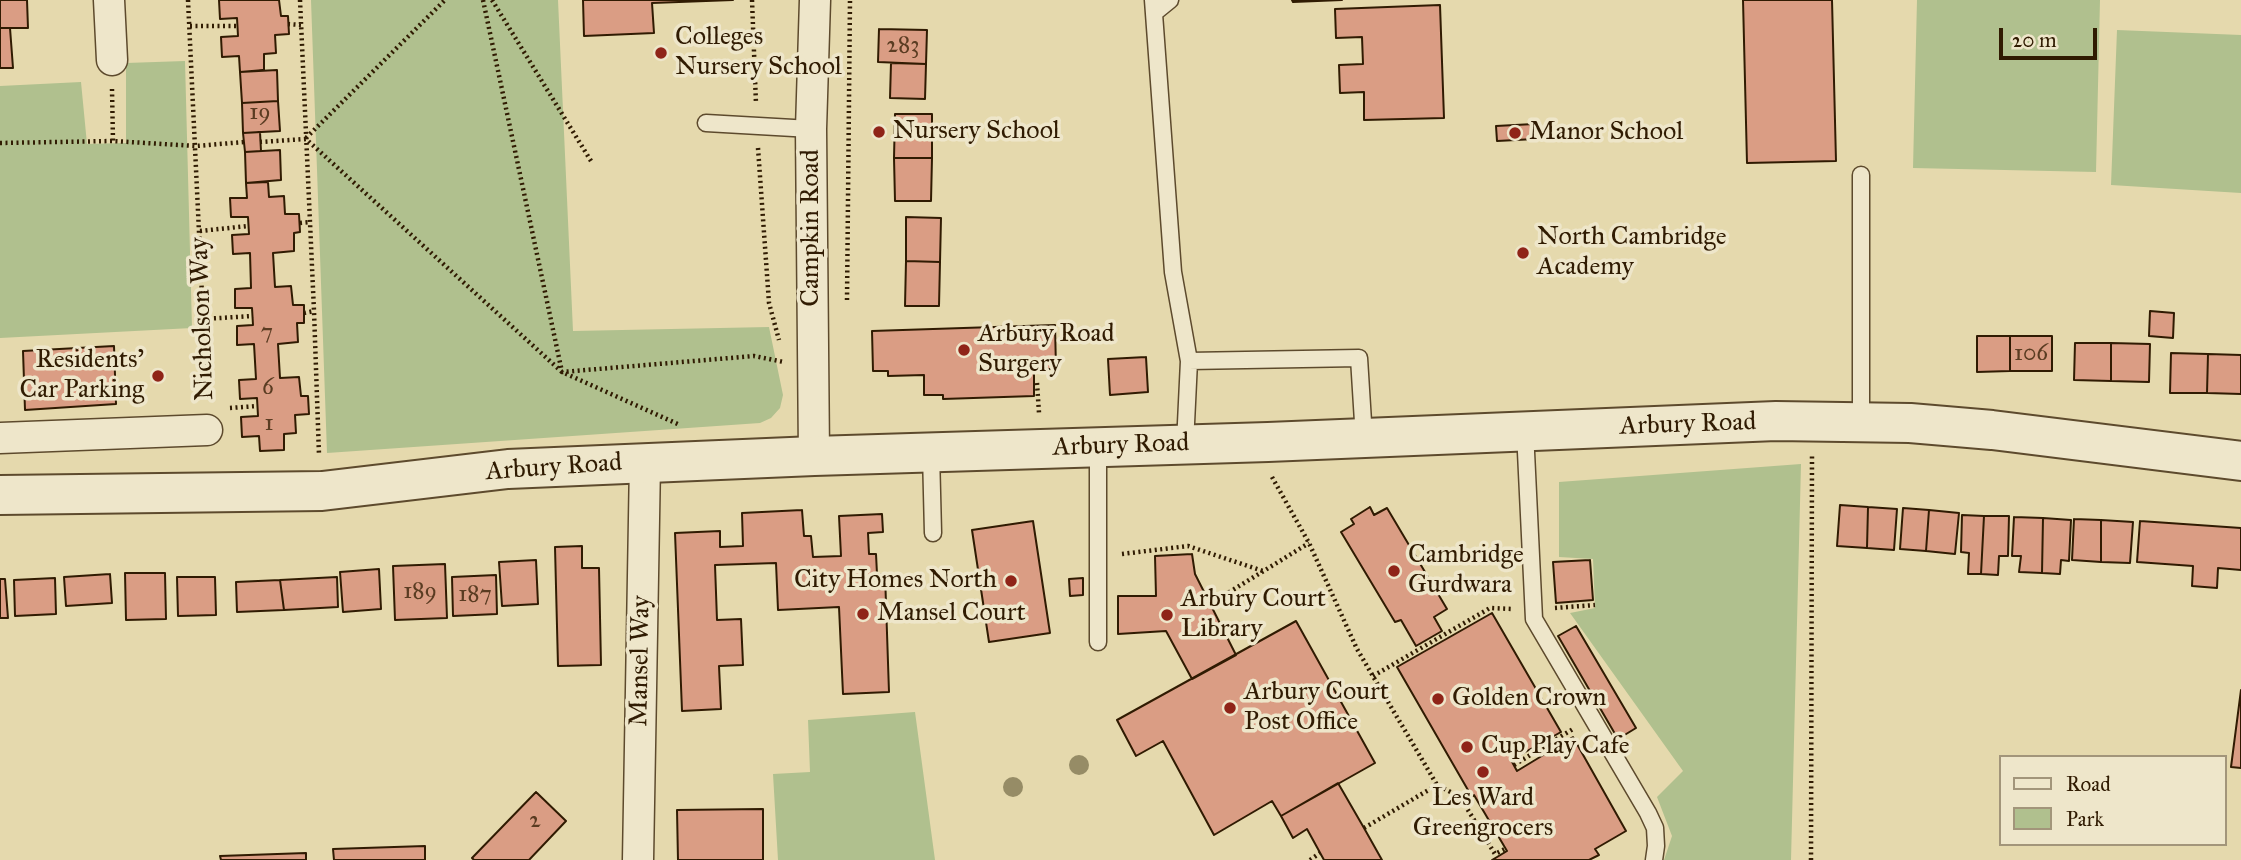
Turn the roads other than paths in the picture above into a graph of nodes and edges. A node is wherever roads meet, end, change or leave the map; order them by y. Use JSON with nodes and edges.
{"nodes":[{"id":1,"x":109,"y":0,"type":"edge"},
{"id":2,"x":815,"y":0,"type":"edge"},
{"id":3,"x":1170,"y":0,"type":"edge"},
{"id":4,"x":1153,"y":6,"type":"edge"},
{"id":5,"x":112,"y":60,"type":"road end"},
{"id":6,"x":706,"y":123,"type":"dead end"},
{"id":7,"x":811,"y":129,"type":"junction"},
{"id":8,"x":1861,"y":175,"type":"dead end"},
{"id":9,"x":1189,"y":361,"type":"junction"},
{"id":10,"x":1861,"y":422,"type":"junction"},
{"id":11,"x":207,"y":430,"type":"road end"},
{"id":12,"x":1525,"y":431,"type":"junction"},
{"id":13,"x":0,"y":438,"type":"edge"},
{"id":14,"x":1364,"y":438,"type":"junction"},
{"id":15,"x":1185,"y":444,"type":"junction"},
{"id":16,"x":1098,"y":447,"type":"junction"},
{"id":17,"x":930,"y":453,"type":"junction"},
{"id":18,"x":814,"y":456,"type":"junction"},
{"id":19,"x":2241,"y":461,"type":"edge"},
{"id":20,"x":645,"y":462,"type":"junction"},
{"id":21,"x":0,"y":495,"type":"edge"},
{"id":22,"x":933,"y":533,"type":"dead end"},
{"id":23,"x":1098,"y":642,"type":"dead end"},
{"id":24,"x":638,"y":860,"type":"edge"},
{"id":25,"x":1654,"y":860,"type":"edge"}],
"edges":[{"from":1,"to":5,"type":"street"},
{"from":2,"to":7,"type":"street","name":"Campkin Road"},
{"from":3,"to":4,"type":"lane"},
{"from":4,"to":9,"type":"lane"},
{"from":6,"to":7,"type":"lane"},
{"from":7,"to":18,"type":"street","name":"Campkin Road"},
{"from":8,"to":10,"type":"lane"},
{"from":9,"to":14,"type":"lane"},
{"from":9,"to":15,"type":"lane"},
{"from":10,"to":12,"type":"street","name":"Arbury Road"},
{"from":10,"to":19,"type":"street","name":"Arbury Road"},
{"from":11,"to":13,"type":"street","name":"Nicholson Way"},
{"from":12,"to":14,"type":"street","name":"Arbury Road"},
{"from":12,"to":25,"type":"lane"},
{"from":14,"to":15,"type":"street","name":"Arbury Road"},
{"from":15,"to":16,"type":"street","name":"Arbury Road"},
{"from":16,"to":17,"type":"street","name":"Arbury Road"},
{"from":16,"to":23,"type":"lane"},
{"from":17,"to":18,"type":"street","name":"Arbury Road"},
{"from":17,"to":22,"type":"lane"},
{"from":18,"to":20,"type":"street","name":"Arbury Road"},
{"from":20,"to":21,"type":"street","name":"Arbury Road"},
{"from":20,"to":24,"type":"street","name":"Mansel Way"}]}
